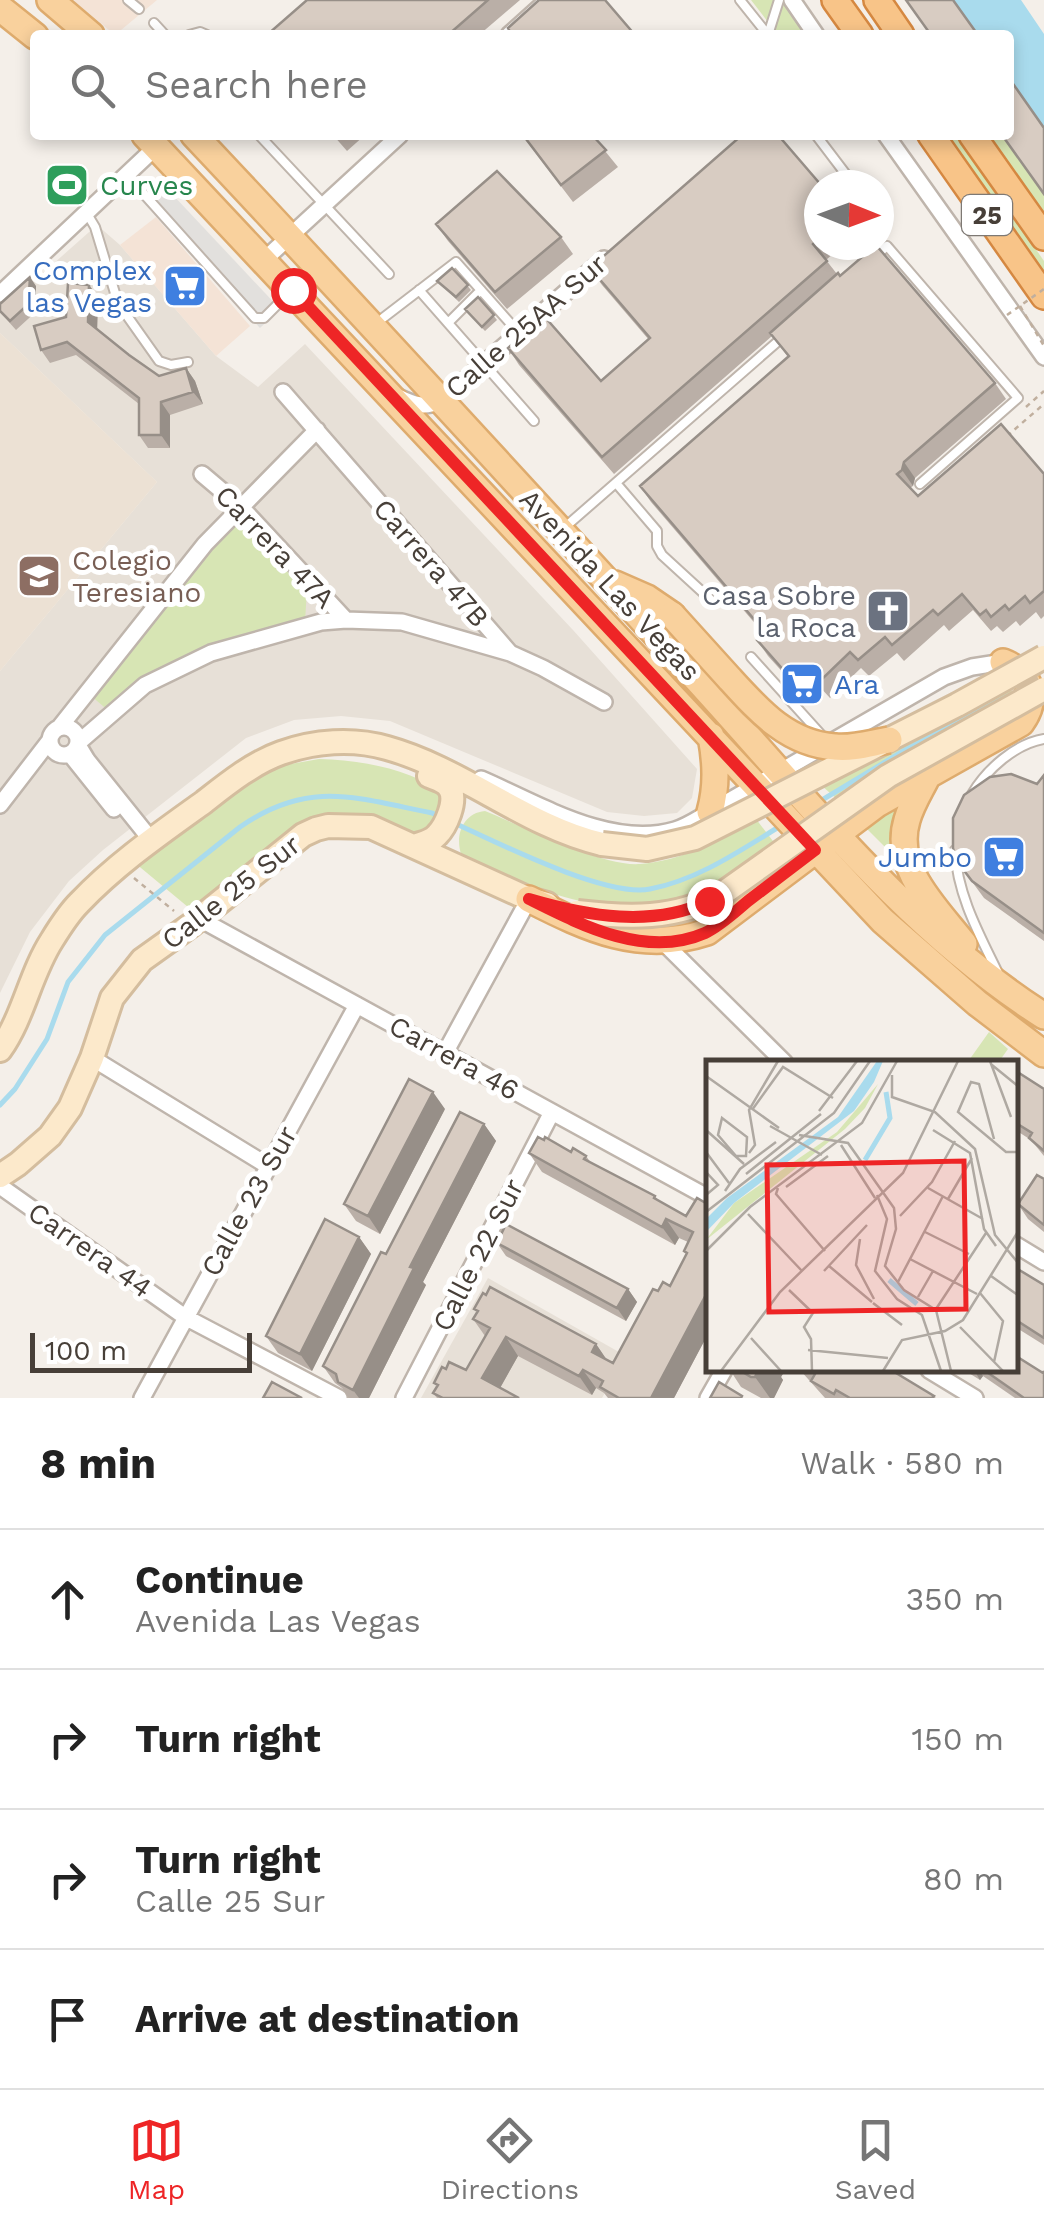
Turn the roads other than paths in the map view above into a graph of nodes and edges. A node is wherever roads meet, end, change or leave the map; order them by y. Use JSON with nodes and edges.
{"nodes":[{"id":1,"x":50,"y":0,"type":"edge"},
{"id":2,"x":128,"y":0,"type":"edge"},
{"id":3,"x":548,"y":0,"type":"edge"},
{"id":4,"x":740,"y":0,"type":"edge"},
{"id":5,"x":779,"y":0,"type":"edge"},
{"id":6,"x":792,"y":0,"type":"edge"},
{"id":7,"x":835,"y":0,"type":"edge"},
{"id":8,"x":877,"y":0,"type":"edge"},
{"id":9,"x":0,"y":8,"type":"edge"},
{"id":10,"x":139,"y":9,"type":"dead end"},
{"id":11,"x":154,"y":23,"type":"dead end"},
{"id":12,"x":84,"y":30,"type":"edge"},
{"id":13,"x":160,"y":30,"type":"edge"},
{"id":14,"x":515,"y":30,"type":"edge"},
{"id":15,"x":764,"y":30,"type":"edge"},
{"id":16,"x":770,"y":30,"type":"edge"},
{"id":17,"x":813,"y":30,"type":"edge"},
{"id":18,"x":856,"y":30,"type":"edge"},
{"id":19,"x":898,"y":30,"type":"edge"},
{"id":20,"x":30,"y":32,"type":"edge"},
{"id":21,"x":151,"y":140,"type":"edge"},
{"id":22,"x":199,"y":140,"type":"edge"},
{"id":23,"x":264,"y":140,"type":"edge"},
{"id":24,"x":395,"y":140,"type":"edge"},
{"id":25,"x":820,"y":140,"type":"edge"},
{"id":26,"x":890,"y":140,"type":"edge"},
{"id":27,"x":935,"y":140,"type":"edge"},
{"id":28,"x":975,"y":140,"type":"edge"},
{"id":29,"x":843,"y":170,"type":"edge"},
{"id":30,"x":126,"y":174,"type":"junction"},
{"id":31,"x":324,"y":205,"type":"junction"},
{"id":32,"x":86,"y":212,"type":"junction"},
{"id":33,"x":290,"y":237,"type":"junction"},
{"id":34,"x":1044,"y":238,"type":"edge"},
{"id":35,"x":619,"y":246,"type":"edge"},
{"id":36,"x":894,"y":254,"type":"edge"},
{"id":37,"x":264,"y":260,"type":"junction"},
{"id":38,"x":389,"y":274,"type":"dead end"},
{"id":39,"x":293,"y":290,"type":"junction"},
{"id":40,"x":419,"y":290,"type":"junction"},
{"id":41,"x":481,"y":290,"type":"junction"},
{"id":42,"x":1044,"y":292,"type":"edge"},
{"id":43,"x":0,"y":294,"type":"edge"},
{"id":44,"x":383,"y":318,"type":"dead end"},
{"id":45,"x":448,"y":323,"type":"junction"},
{"id":46,"x":519,"y":333,"type":"junction"},
{"id":47,"x":787,"y":333,"type":"edge"},
{"id":48,"x":1044,"y":357,"type":"edge"},
{"id":49,"x":188,"y":362,"type":"dead end"},
{"id":50,"x":484,"y":363,"type":"junction"},
{"id":51,"x":386,"y":390,"type":"junction"},
{"id":52,"x":282,"y":392,"type":"dead end"},
{"id":53,"x":441,"y":401,"type":"junction"},
{"id":54,"x":534,"y":421,"type":"dead end"},
{"id":55,"x":317,"y":430,"type":"junction"},
{"id":56,"x":202,"y":474,"type":"dead end"},
{"id":57,"x":616,"y":483,"type":"junction"},
{"id":58,"x":920,"y":484,"type":"dead end"},
{"id":59,"x":241,"y":508,"type":"junction"},
{"id":60,"x":560,"y":532,"type":"junction"},
{"id":61,"x":606,"y":580,"type":"junction"},
{"id":62,"x":710,"y":599,"type":"dead end"},
{"id":63,"x":346,"y":620,"type":"junction"},
{"id":64,"x":510,"y":653,"type":"junction"},
{"id":65,"x":1044,"y":654,"type":"edge"},
{"id":66,"x":751,"y":657,"type":"dead end"},
{"id":67,"x":1003,"y":662,"type":"junction"},
{"id":68,"x":1044,"y":689,"type":"edge"},
{"id":69,"x":604,"y":702,"type":"dead end"},
{"id":70,"x":1044,"y":706,"type":"edge"},
{"id":71,"x":734,"y":720,"type":"junction"},
{"id":72,"x":1021,"y":723,"type":"junction"},
{"id":73,"x":55,"y":734,"type":"junction"},
{"id":74,"x":711,"y":736,"type":"junction"},
{"id":75,"x":1044,"y":739,"type":"edge"},
{"id":76,"x":889,"y":740,"type":"junction"},
{"id":77,"x":364,"y":742,"type":"junction"},
{"id":78,"x":824,"y":746,"type":"junction"},
{"id":79,"x":72,"y":749,"type":"junction"},
{"id":80,"x":280,"y":753,"type":"junction"},
{"id":81,"x":780,"y":771,"type":"junction"},
{"id":82,"x":24,"y":775,"type":"junction"},
{"id":83,"x":927,"y":777,"type":"junction"},
{"id":84,"x":756,"y":785,"type":"junction"},
{"id":85,"x":0,"y":805,"type":"edge"},
{"id":86,"x":965,"y":805,"type":"edge"},
{"id":87,"x":710,"y":812,"type":"junction"},
{"id":88,"x":451,"y":821,"type":"junction"},
{"id":89,"x":957,"y":837,"type":"edge"},
{"id":90,"x":825,"y":841,"type":"junction"},
{"id":91,"x":149,"y":844,"type":"junction"},
{"id":92,"x":602,"y":844,"type":"junction"},
{"id":93,"x":414,"y":846,"type":"junction"},
{"id":94,"x":463,"y":868,"type":"junction"},
{"id":95,"x":529,"y":899,"type":"junction"},
{"id":96,"x":187,"y":915,"type":"junction"},
{"id":97,"x":663,"y":942,"type":"junction"},
{"id":98,"x":1023,"y":999,"type":"edge"},
{"id":99,"x":357,"y":1005,"type":"junction"},
{"id":100,"x":0,"y":1050,"type":"edge"},
{"id":101,"x":444,"y":1053,"type":"junction"},
{"id":102,"x":1044,"y":1054,"type":"edge"},
{"id":103,"x":92,"y":1058,"type":"junction"},
{"id":104,"x":782,"y":1060,"type":"edge"},
{"id":105,"x":552,"y":1112,"type":"junction"},
{"id":106,"x":268,"y":1166,"type":"junction"},
{"id":107,"x":0,"y":1176,"type":"edge"},
{"id":108,"x":0,"y":1186,"type":"edge"},
{"id":109,"x":706,"y":1196,"type":"edge"},
{"id":110,"x":1019,"y":1246,"type":"edge"},
{"id":111,"x":1044,"y":1262,"type":"edge"},
{"id":112,"x":185,"y":1317,"type":"junction"},
{"id":113,"x":722,"y":1373,"type":"edge"},
{"id":114,"x":934,"y":1373,"type":"edge"},
{"id":115,"x":142,"y":1398,"type":"edge"},
{"id":116,"x":338,"y":1398,"type":"edge"},
{"id":117,"x":404,"y":1398,"type":"edge"},
{"id":118,"x":708,"y":1398,"type":"edge"},
{"id":119,"x":975,"y":1398,"type":"edge"}],
"edges":[{"from":1,"to":12,"type":"main road"},
{"from":2,"to":10,"type":"lane"},
{"from":3,"to":14,"type":"street"},
{"from":4,"to":15,"type":"lane"},
{"from":5,"to":16,"type":"lane"},
{"from":6,"to":17,"type":"street"},
{"from":7,"to":18,"type":"highway"},
{"from":8,"to":19,"type":"highway"},
{"from":9,"to":20,"type":"main road"},
{"from":11,"to":13,"type":"lane"},
{"from":21,"to":30,"type":"street"},
{"from":21,"to":37,"type":"main road","name":"Avenida Las Vegas"},
{"from":22,"to":33,"type":"main road","name":"Avenida Las Vegas"},
{"from":23,"to":31,"type":"lane"},
{"from":24,"to":31,"type":"street"},
{"from":25,"to":29,"type":"lane"},
{"from":26,"to":48,"type":"street"},
{"from":27,"to":42,"type":"highway","number":"25"},
{"from":28,"to":34,"type":"highway","number":"25"},
{"from":30,"to":32,"type":"street"},
{"from":30,"to":39,"type":"lane"},
{"from":31,"to":33,"type":"street"},
{"from":31,"to":38,"type":"lane"},
{"from":32,"to":43,"type":"street"},
{"from":32,"to":49,"type":"lane"},
{"from":33,"to":37,"type":"street"},
{"from":33,"to":53,"type":"main road","name":"Avenida Las Vegas"},
{"from":35,"to":46,"type":"street","name":"Calle 25AA Sur"},
{"from":36,"to":58,"type":"lane"},
{"from":37,"to":39,"type":"main road","name":"Avenida Las Vegas"},
{"from":39,"to":51,"type":"main road","name":"Avenida Las Vegas"},
{"from":40,"to":41,"type":"lane"},
{"from":40,"to":44,"type":"lane"},
{"from":40,"to":45,"type":"lane"},
{"from":41,"to":45,"type":"lane"},
{"from":41,"to":46,"type":"lane"},
{"from":45,"to":50,"type":"lane"},
{"from":46,"to":50,"type":"street","name":"Calle 25AA Sur"},
{"from":47,"to":57,"type":"lane"},
{"from":50,"to":53,"type":"street","name":"Calle 25AA Sur"},
{"from":50,"to":54,"type":"lane"},
{"from":51,"to":53,"type":"street","name":"Calle 25AA Sur"},
{"from":51,"to":74,"type":"main road","name":"Avenida Las Vegas"},
{"from":52,"to":55,"type":"street","name":"Carrera 47B"},
{"from":53,"to":60,"type":"main road","name":"Avenida Las Vegas"},
{"from":55,"to":59,"type":"street"},
{"from":55,"to":64,"type":"street","name":"Carrera 47B"},
{"from":56,"to":59,"type":"street","name":"Carrera 47A"},
{"from":57,"to":60,"type":"lane"},
{"from":57,"to":62,"type":"lane"},
{"from":59,"to":63,"type":"street","name":"Carrera 47A"},
{"from":59,"to":73,"type":"street"},
{"from":60,"to":61,"type":"main road","name":"Avenida Las Vegas"},
{"from":61,"to":71,"type":"main road","name":"Avenida Las Vegas"},
{"from":61,"to":76,"type":"main road","bridge":true},
{"from":63,"to":64,"type":"street"},
{"from":63,"to":79,"type":"street"},
{"from":64,"to":69,"type":"street","name":"Carrera 47B"},
{"from":65,"to":67,"type":"street"},
{"from":65,"to":76,"type":"main road","bridge":true},
{"from":66,"to":78,"type":"lane"},
{"from":67,"to":72,"type":"main road"},
{"from":67,"to":78,"type":"street"},
{"from":68,"to":95,"type":"main road","name":"Calle 25 Sur","bridge":true},
{"from":70,"to":72,"type":"lane"},
{"from":71,"to":78,"type":"main road"},
{"from":71,"to":81,"type":"main road","name":"Avenida Las Vegas"},
{"from":72,"to":83,"type":"main road"},
{"from":73,"to":79,"type":"street"},
{"from":73,"to":79,"type":"street"},
{"from":73,"to":82,"type":"street"},
{"from":74,"to":84,"type":"main road","name":"Avenida Las Vegas"},
{"from":74,"to":87,"type":"main road"},
{"from":75,"to":86,"type":"lane"},
{"from":76,"to":92,"type":"main road","bridge":true},
{"from":77,"to":80,"type":"main road"},
{"from":77,"to":87,"type":"street"},
{"from":77,"to":92,"type":"main road"},
{"from":78,"to":81,"type":"street"},
{"from":79,"to":82,"type":"street"},
{"from":79,"to":91,"type":"street"},
{"from":80,"to":88,"type":"main road"},
{"from":80,"to":91,"type":"main road"},
{"from":81,"to":84,"type":"street"},
{"from":81,"to":90,"type":"main road","name":"Avenida Las Vegas"},
{"from":82,"to":85,"type":"street"},
{"from":83,"to":90,"type":"main road"},
{"from":83,"to":98,"type":"main road"},
{"from":84,"to":87,"type":"street"},
{"from":84,"to":90,"type":"main road","name":"Avenida Las Vegas"},
{"from":88,"to":92,"type":"main road"},
{"from":88,"to":93,"type":"main road"},
{"from":88,"to":94,"type":"main road"},
{"from":89,"to":98,"type":"lane"},
{"from":90,"to":97,"type":"main road"},
{"from":90,"to":98,"type":"main road","name":"Avenida Las Vegas"},
{"from":90,"to":102,"type":"main road","name":"Avenida Las Vegas"},
{"from":91,"to":100,"type":"main road"},
{"from":93,"to":94,"type":"main road","name":"Calle 25 Sur"},
{"from":93,"to":96,"type":"main road","name":"Calle 25 Sur"},
{"from":94,"to":95,"type":"main road","name":"Calle 25 Sur"},
{"from":95,"to":97,"type":"main road"},
{"from":95,"to":101,"type":"street"},
{"from":96,"to":99,"type":"street","name":"Carrera 46"},
{"from":96,"to":103,"type":"main road","name":"Calle 25 Sur"},
{"from":97,"to":104,"type":"street"},
{"from":99,"to":101,"type":"street","name":"Carrera 46"},
{"from":99,"to":106,"type":"street","name":"Calle 23 Sur"},
{"from":101,"to":105,"type":"street","name":"Carrera 46"},
{"from":103,"to":106,"type":"street"},
{"from":103,"to":107,"type":"main road","name":"Calle 25 Sur"},
{"from":105,"to":109,"type":"street","name":"Carrera 46"},
{"from":105,"to":117,"type":"street","name":"Calle 22 Sur"},
{"from":106,"to":112,"type":"street","name":"Calle 23 Sur"},
{"from":108,"to":112,"type":"street","name":"Carrera 44"},
{"from":110,"to":111,"type":"street"},
{"from":112,"to":115,"type":"street","name":"Calle 23 Sur"},
{"from":112,"to":116,"type":"street","name":"Carrera 44"},
{"from":113,"to":118,"type":"street"},
{"from":114,"to":119,"type":"street"}]}
